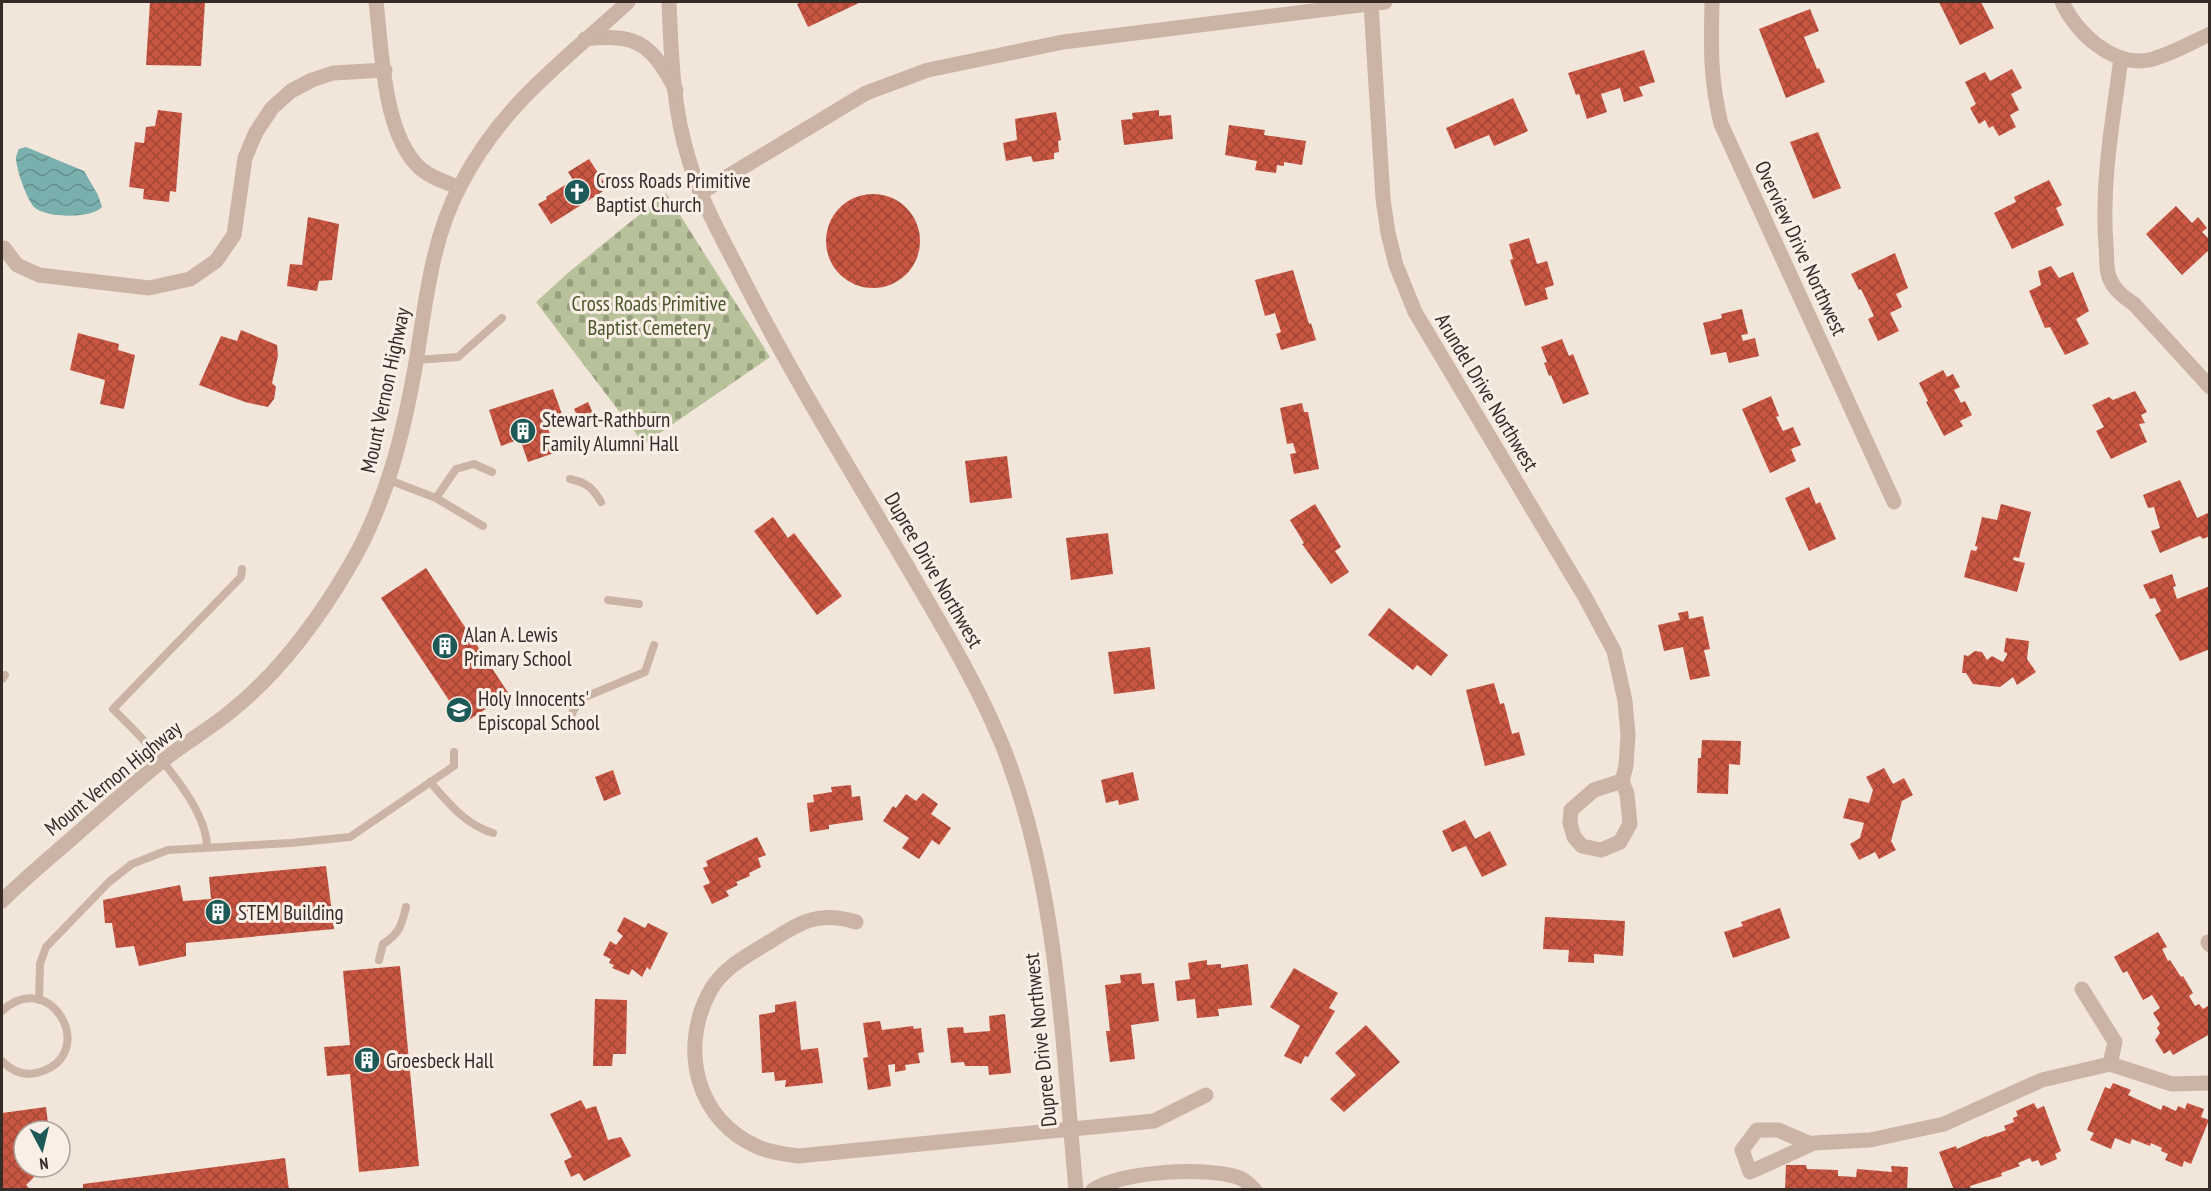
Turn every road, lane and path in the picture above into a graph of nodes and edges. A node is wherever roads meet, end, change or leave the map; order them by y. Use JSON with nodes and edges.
{"nodes":[{"id":1,"x":376,"y":2,"type":"edge"},
{"id":2,"x":628,"y":2,"type":"edge"},
{"id":3,"x":669,"y":2,"type":"edge"},
{"id":4,"x":1713,"y":2,"type":"edge"},
{"id":5,"x":2062,"y":2,"type":"edge"},
{"id":6,"x":1378,"y":3,"type":"edge"},
{"id":7,"x":2210,"y":34,"type":"edge"},
{"id":8,"x":585,"y":39,"type":"junction"},
{"id":9,"x":2121,"y":58,"type":"junction"},
{"id":10,"x":385,"y":70,"type":"junction"},
{"id":11,"x":676,"y":90,"type":"junction"},
{"id":12,"x":458,"y":188,"type":"junction"},
{"id":13,"x":700,"y":193,"type":"junction"},
{"id":14,"x":4,"y":248,"type":"dead end"},
{"id":15,"x":502,"y":318,"type":"dead end"},
{"id":16,"x":416,"y":360,"type":"junction"},
{"id":17,"x":2210,"y":387,"type":"edge"},
{"id":18,"x":492,"y":472,"type":"dead end"},
{"id":19,"x":570,"y":479,"type":"dead end"},
{"id":20,"x":389,"y":480,"type":"junction"},
{"id":21,"x":436,"y":498,"type":"junction"},
{"id":22,"x":601,"y":502,"type":"dead end"},
{"id":23,"x":1894,"y":502,"type":"dead end"},
{"id":24,"x":483,"y":526,"type":"dead end"},
{"id":25,"x":242,"y":569,"type":"dead end"},
{"id":26,"x":608,"y":600,"type":"dead end"},
{"id":27,"x":639,"y":604,"type":"dead end"},
{"id":28,"x":654,"y":645,"type":"dead end"},
{"id":29,"x":567,"y":727,"type":"dead end"},
{"id":30,"x":454,"y":752,"type":"dead end"},
{"id":31,"x":162,"y":761,"type":"junction"},
{"id":32,"x":1622,"y":781,"type":"junction"},
{"id":33,"x":430,"y":783,"type":"junction"},
{"id":34,"x":493,"y":833,"type":"dead end"},
{"id":35,"x":207,"y":847,"type":"junction"},
{"id":36,"x":2,"y":901,"type":"edge"},
{"id":37,"x":406,"y":907,"type":"dead end"},
{"id":38,"x":856,"y":922,"type":"dead end"},
{"id":39,"x":379,"y":960,"type":"dead end"},
{"id":40,"x":2082,"y":989,"type":"dead end"},
{"id":41,"x":39,"y":999,"type":"junction"},
{"id":42,"x":3,"y":1006,"type":"edge"},
{"id":43,"x":2,"y":1061,"type":"edge"},
{"id":44,"x":2110,"y":1064,"type":"junction"},
{"id":45,"x":2210,"y":1083,"type":"edge"},
{"id":46,"x":1206,"y":1095,"type":"dead end"},
{"id":47,"x":1070,"y":1130,"type":"junction"},
{"id":48,"x":1811,"y":1144,"type":"dead end"},
{"id":49,"x":1242,"y":1178,"type":"junction"},
{"id":50,"x":1076,"y":1190,"type":"edge"},
{"id":51,"x":1093,"y":1190,"type":"edge"},
{"id":52,"x":1231,"y":1190,"type":"edge"},
{"id":53,"x":1255,"y":1190,"type":"edge"}],
"edges":[{"from":1,"to":10,"type":"street"},
{"from":2,"to":8,"type":"street"},
{"from":3,"to":11,"type":"street","name":"Dupree Drive Northwest"},
{"from":4,"to":23,"type":"street","name":"Overview Drive Northwest"},
{"from":5,"to":9,"type":"street"},
{"from":6,"to":13,"type":"street"},
{"from":6,"to":32,"type":"street","name":"Arundel Drive Northwest"},
{"from":7,"to":9,"type":"street"},
{"from":8,"to":11,"type":"street"},
{"from":8,"to":12,"type":"street","name":"Mount Vernon Highway"},
{"from":9,"to":17,"type":"street"},
{"from":10,"to":12,"type":"street"},
{"from":10,"to":14,"type":"street"},
{"from":11,"to":13,"type":"street","name":"Dupree Drive Northwest"},
{"from":12,"to":16,"type":"street","name":"Mount Vernon Highway"},
{"from":13,"to":47,"type":"street","name":"Dupree Drive Northwest"},
{"from":15,"to":16,"type":"lane"},
{"from":16,"to":20,"type":"street","name":"Mount Vernon Highway"},
{"from":18,"to":21,"type":"lane"},
{"from":19,"to":22,"type":"lane"},
{"from":20,"to":21,"type":"lane"},
{"from":20,"to":31,"type":"street","name":"Mount Vernon Highway"},
{"from":21,"to":24,"type":"lane"},
{"from":25,"to":31,"type":"lane"},
{"from":26,"to":27,"type":"lane"},
{"from":28,"to":29,"type":"lane"},
{"from":30,"to":33,"type":"lane"},
{"from":31,"to":35,"type":"lane"},
{"from":31,"to":36,"type":"street","name":"Mount Vernon Highway"},
{"from":32,"to":32,"type":"street","name":"Arundel Drive Northwest"},
{"from":33,"to":34,"type":"lane"},
{"from":33,"to":35,"type":"lane"},
{"from":35,"to":41,"type":"lane"},
{"from":37,"to":39,"type":"lane"},
{"from":38,"to":47,"type":"street"},
{"from":40,"to":44,"type":"street"},
{"from":41,"to":42,"type":"lane"},
{"from":41,"to":43,"type":"lane"},
{"from":44,"to":45,"type":"street"},
{"from":44,"to":48,"type":"street"},
{"from":46,"to":47,"type":"street"},
{"from":47,"to":50,"type":"street","name":"Dupree Drive Northwest"},
{"from":49,"to":51,"type":"street"},
{"from":49,"to":52,"type":"street"},
{"from":49,"to":53,"type":"street"}]}
